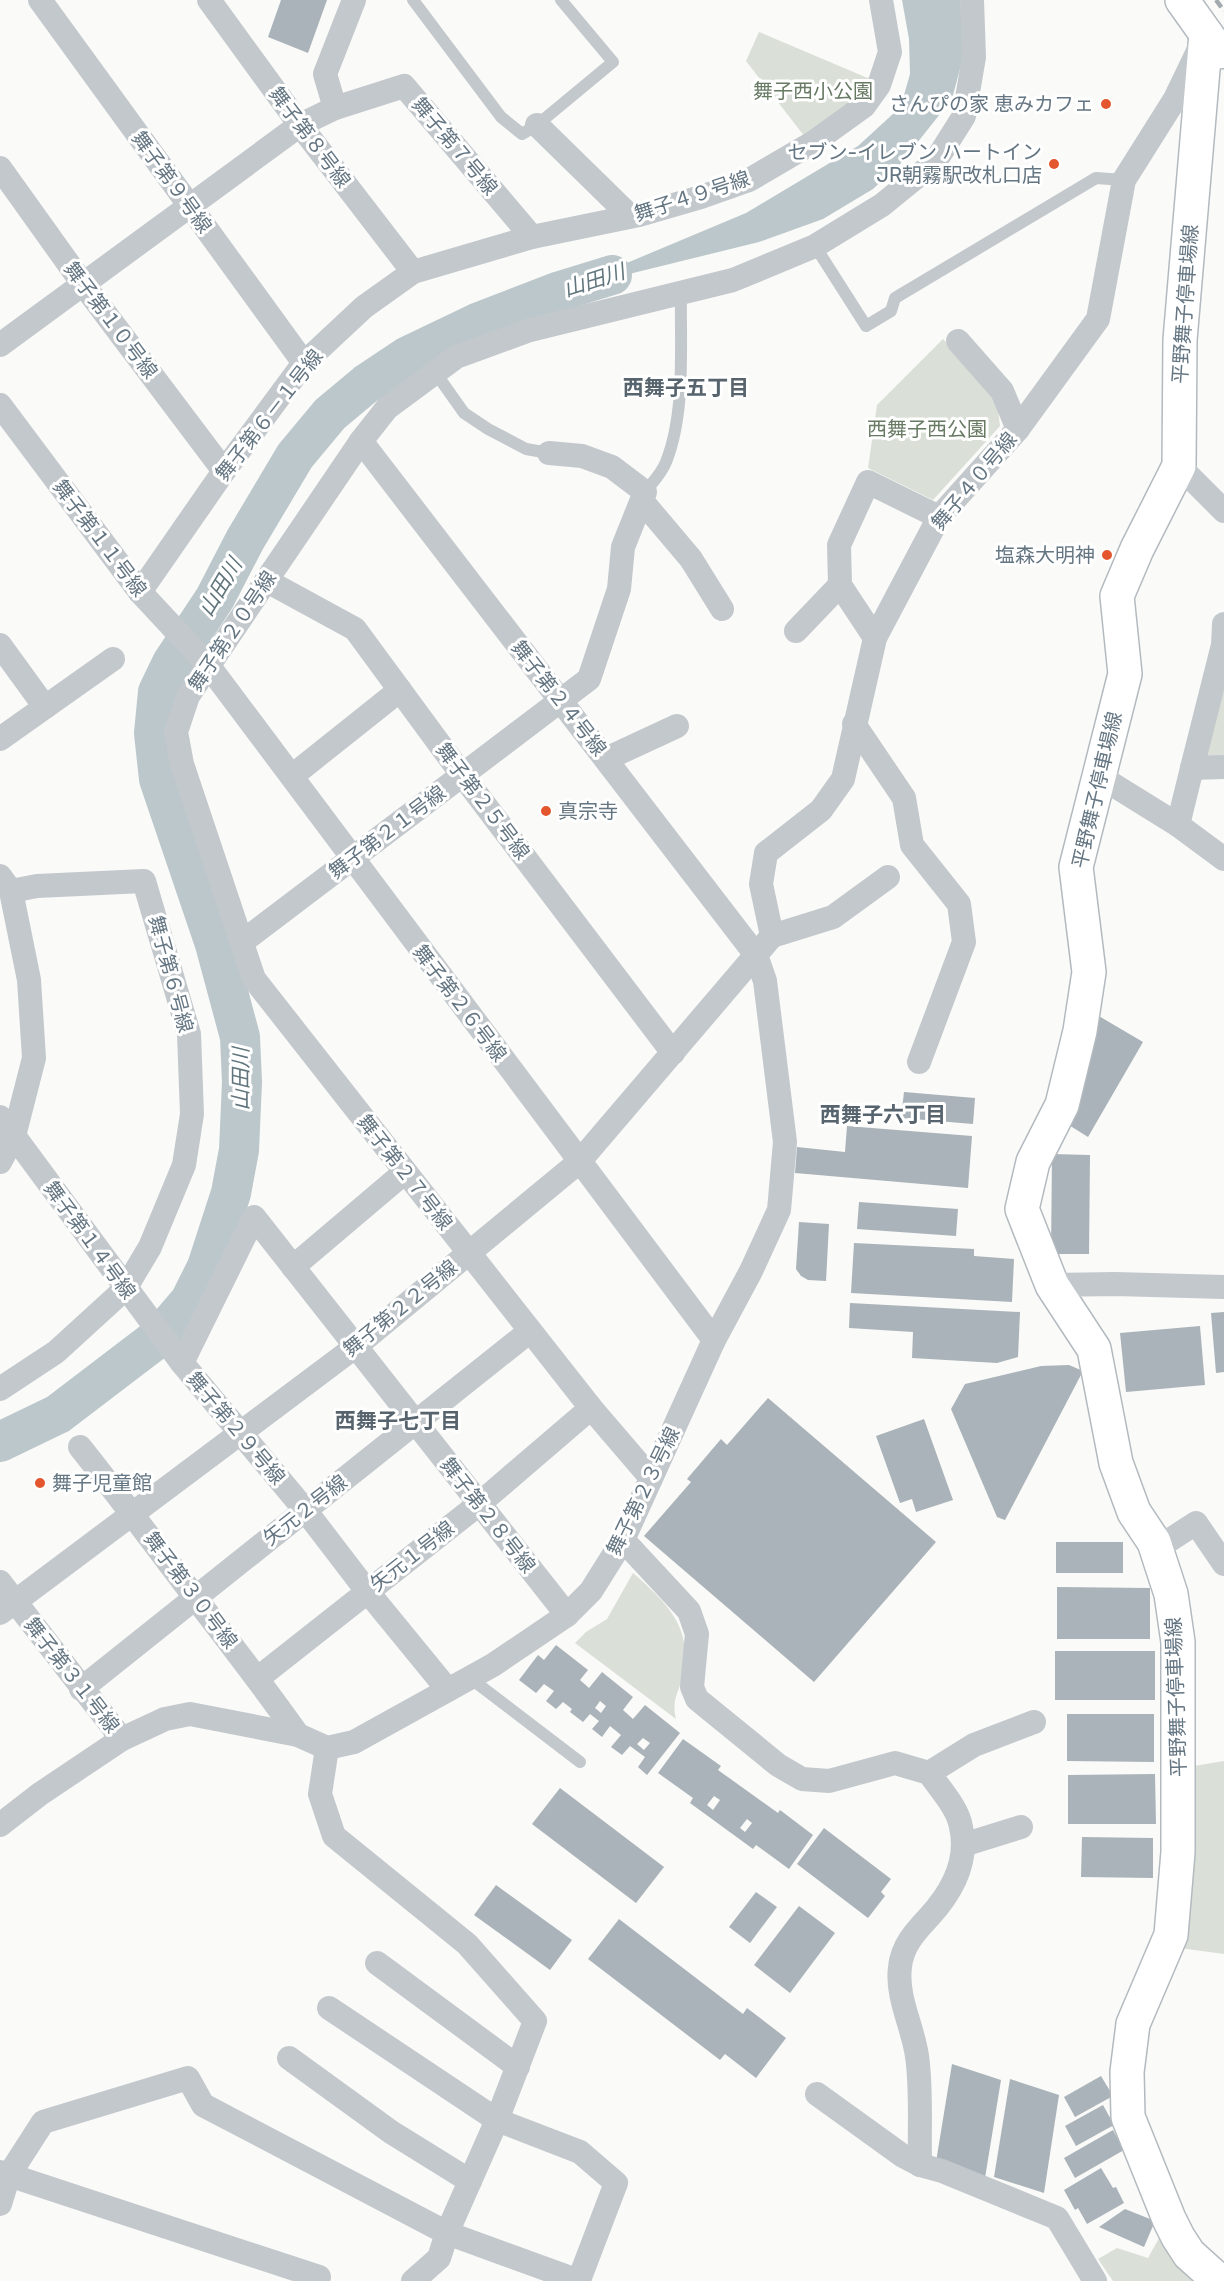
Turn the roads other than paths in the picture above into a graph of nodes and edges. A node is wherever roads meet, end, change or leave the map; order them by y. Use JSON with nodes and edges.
{"nodes":[{"id":1,"x":40,"y":0,"type":"edge"},
{"id":2,"x":209,"y":0,"type":"edge"},
{"id":3,"x":354,"y":0,"type":"edge"},
{"id":4,"x":413,"y":0,"type":"edge"},
{"id":5,"x":561,"y":0,"type":"edge"},
{"id":6,"x":881,"y":0,"type":"edge"},
{"id":7,"x":972,"y":0,"type":"edge"},
{"id":8,"x":1182,"y":0,"type":"edge"},
{"id":9,"x":1215,"y":46,"type":"edge"},
{"id":10,"x":335,"y":108,"type":"junction"},
{"id":11,"x":300,"y":125,"type":"junction"},
{"id":12,"x":537,"y":125,"type":"junction"},
{"id":13,"x":0,"y":168,"type":"edge"},
{"id":14,"x":1124,"y":180,"type":"junction"},
{"id":15,"x":189,"y":206,"type":"junction"},
{"id":16,"x":630,"y":216,"type":"junction"},
{"id":17,"x":532,"y":237,"type":"junction"},
{"id":18,"x":814,"y":246,"type":"junction"},
{"id":19,"x":413,"y":272,"type":"junction"},
{"id":20,"x":83,"y":284,"type":"junction"},
{"id":21,"x":681,"y":292,"type":"junction"},
{"id":22,"x":958,"y":341,"type":"dead end"},
{"id":23,"x":0,"y":345,"type":"edge"},
{"id":24,"x":304,"y":363,"type":"junction"},
{"id":25,"x":435,"y":372,"type":"junction"},
{"id":26,"x":0,"y":405,"type":"edge"},
{"id":27,"x":1018,"y":429,"type":"junction"},
{"id":28,"x":361,"y":441,"type":"junction"},
{"id":29,"x":549,"y":453,"type":"joint"},
{"id":30,"x":1179,"y":466,"type":"junction"},
{"id":31,"x":224,"y":471,"type":"junction"},
{"id":32,"x":644,"y":497,"type":"junction"},
{"id":33,"x":1224,"y":511,"type":"edge"},
{"id":34,"x":939,"y":517,"type":"junction"},
{"id":35,"x":267,"y":581,"type":"junction"},
{"id":36,"x":840,"y":585,"type":"junction"},
{"id":37,"x":140,"y":592,"type":"junction"},
{"id":38,"x":722,"y":609,"type":"dead end"},
{"id":39,"x":796,"y":631,"type":"dead end"},
{"id":40,"x":874,"y":638,"type":"junction"},
{"id":41,"x":1224,"y":638,"type":"edge"},
{"id":42,"x":0,"y":645,"type":"edge"},
{"id":43,"x":113,"y":659,"type":"dead end"},
{"id":44,"x":208,"y":665,"type":"junction"},
{"id":45,"x":400,"y":690,"type":"junction"},
{"id":46,"x":561,"y":700,"type":"junction"},
{"id":47,"x":45,"y":707,"type":"junction"},
{"id":48,"x":854,"y":724,"type":"junction"},
{"id":49,"x":677,"y":726,"type":"dead end"},
{"id":50,"x":0,"y":739,"type":"edge"},
{"id":51,"x":606,"y":759,"type":"junction"},
{"id":52,"x":1224,"y":767,"type":"edge"},
{"id":53,"x":1192,"y":768,"type":"junction"},
{"id":54,"x":292,"y":776,"type":"junction"},
{"id":55,"x":463,"y":776,"type":"junction"},
{"id":56,"x":1099,"y":776,"type":"junction"},
{"id":57,"x":1178,"y":825,"type":"junction"},
{"id":58,"x":351,"y":858,"type":"junction"},
{"id":59,"x":1224,"y":859,"type":"edge"},
{"id":60,"x":888,"y":877,"type":"dead end"},
{"id":61,"x":6,"y":884,"type":"edge"},
{"id":62,"x":772,"y":936,"type":"junction"},
{"id":63,"x":242,"y":942,"type":"junction"},
{"id":64,"x":756,"y":955,"type":"junction"},
{"id":65,"x":673,"y":1053,"type":"junction"},
{"id":66,"x":919,"y":1062,"type":"dead end"},
{"id":67,"x":0,"y":1117,"type":"edge"},
{"id":68,"x":14,"y":1136,"type":"junction"},
{"id":69,"x":0,"y":1162,"type":"edge"},
{"id":70,"x":579,"y":1162,"type":"junction"},
{"id":71,"x":405,"y":1173,"type":"junction"},
{"id":72,"x":468,"y":1253,"type":"junction"},
{"id":73,"x":293,"y":1267,"type":"junction"},
{"id":74,"x":1053,"y":1285,"type":"junction"},
{"id":75,"x":1224,"y":1287,"type":"edge"},
{"id":76,"x":125,"y":1289,"type":"junction"},
{"id":77,"x":530,"y":1331,"type":"junction"},
{"id":78,"x":714,"y":1340,"type":"junction"},
{"id":79,"x":355,"y":1347,"type":"junction"},
{"id":80,"x":182,"y":1363,"type":"junction"},
{"id":81,"x":0,"y":1389,"type":"edge"},
{"id":82,"x":591,"y":1408,"type":"junction"},
{"id":83,"x":415,"y":1424,"type":"junction"},
{"id":84,"x":239,"y":1433,"type":"junction"},
{"id":85,"x":80,"y":1447,"type":"dead end"},
{"id":86,"x":651,"y":1478,"type":"junction"},
{"id":87,"x":479,"y":1504,"type":"junction"},
{"id":88,"x":305,"y":1510,"type":"junction"},
{"id":89,"x":133,"y":1512,"type":"junction"},
{"id":90,"x":623,"y":1540,"type":"junction"},
{"id":91,"x":1156,"y":1549,"type":"junction"},
{"id":92,"x":1224,"y":1564,"type":"edge"},
{"id":93,"x":0,"y":1582,"type":"edge"},
{"id":94,"x":367,"y":1591,"type":"junction"},
{"id":95,"x":195,"y":1597,"type":"junction"},
{"id":96,"x":8,"y":1607,"type":"edge"},
{"id":97,"x":567,"y":1615,"type":"junction"},
{"id":98,"x":258,"y":1678,"type":"junction"},
{"id":99,"x":470,"y":1678,"type":"junction"},
{"id":100,"x":81,"y":1689,"type":"junction"},
{"id":101,"x":448,"y":1690,"type":"junction"},
{"id":102,"x":1034,"y":1722,"type":"dead end"},
{"id":103,"x":298,"y":1735,"type":"junction"},
{"id":104,"x":122,"y":1739,"type":"junction"},
{"id":105,"x":327,"y":1748,"type":"junction"},
{"id":106,"x":580,"y":1762,"type":"dead end"},
{"id":107,"x":929,"y":1773,"type":"junction"},
{"id":108,"x":0,"y":1825,"type":"edge"},
{"id":109,"x":1021,"y":1827,"type":"dead end"},
{"id":110,"x":963,"y":1845,"type":"junction"},
{"id":111,"x":377,"y":1963,"type":"dead end"},
{"id":112,"x":329,"y":2008,"type":"dead end"},
{"id":113,"x":289,"y":2058,"type":"dead end"},
{"id":114,"x":518,"y":2067,"type":"junction"},
{"id":115,"x":817,"y":2094,"type":"dead end"},
{"id":116,"x":497,"y":2120,"type":"junction"},
{"id":117,"x":920,"y":2165,"type":"junction"},
{"id":118,"x":5,"y":2173,"type":"edge"},
{"id":119,"x":470,"y":2181,"type":"junction"},
{"id":120,"x":0,"y":2204,"type":"edge"},
{"id":121,"x":447,"y":2233,"type":"junction"},
{"id":122,"x":319,"y":2277,"type":"dead end"},
{"id":123,"x":413,"y":2281,"type":"edge"},
{"id":124,"x":579,"y":2281,"type":"edge"},
{"id":125,"x":1095,"y":2281,"type":"edge"},
{"id":126,"x":1218,"y":2281,"type":"edge"}],
"edges":[{"from":1,"to":15,"type":"street","name":"舞子第９号線"},
{"from":2,"to":11,"type":"street","name":"舞子第８号線"},
{"from":3,"to":10,"type":"street"},
{"from":4,"to":12,"type":"lane"},
{"from":5,"to":12,"type":"lane"},
{"from":6,"to":16,"type":"street","name":"舞子４９号線"},
{"from":7,"to":18,"type":"street","name":"舞子第２０号線"},
{"from":8,"to":9,"type":"main road"},
{"from":9,"to":14,"type":"street","name":"舞子４０号線"},
{"from":9,"to":30,"type":"main road","name":"平野舞子停車場線"},
{"from":10,"to":11,"type":"street","name":"舞子第７号線"},
{"from":10,"to":17,"type":"street","name":"舞子第７号線"},
{"from":11,"to":15,"type":"street","name":"舞子第７号線"},
{"from":11,"to":19,"type":"street","name":"舞子第８号線"},
{"from":12,"to":16,"type":"street"},
{"from":13,"to":20,"type":"street","name":"舞子第１０号線"},
{"from":14,"to":18,"type":"lane"},
{"from":14,"to":27,"type":"street","name":"舞子４０号線"},
{"from":15,"to":20,"type":"street","name":"舞子第７号線"},
{"from":15,"to":24,"type":"street","name":"舞子第９号線"},
{"from":16,"to":17,"type":"street","name":"舞子４９号線"},
{"from":17,"to":19,"type":"street","name":"舞子第６－１号線"},
{"from":18,"to":21,"type":"street","name":"舞子第２０号線"},
{"from":19,"to":24,"type":"street","name":"舞子第６－１号線"},
{"from":20,"to":23,"type":"street","name":"舞子第７号線"},
{"from":20,"to":31,"type":"street","name":"舞子第１０号線"},
{"from":21,"to":25,"type":"street","name":"舞子第２０号線"},
{"from":21,"to":32,"type":"lane"},
{"from":22,"to":27,"type":"street"},
{"from":24,"to":31,"type":"street","name":"舞子第６－１号線"},
{"from":25,"to":28,"type":"street","name":"舞子第２０号線"},
{"from":25,"to":29,"type":"lane"},
{"from":26,"to":37,"type":"street","name":"舞子第１１号線"},
{"from":27,"to":34,"type":"street","name":"舞子４０号線"},
{"from":28,"to":35,"type":"street","name":"舞子第２０号線"},
{"from":28,"to":46,"type":"street","name":"舞子第２４号線"},
{"from":29,"to":32,"type":"street"},
{"from":30,"to":33,"type":"street"},
{"from":30,"to":56,"type":"main road","name":"平野舞子停車場線"},
{"from":31,"to":37,"type":"street","name":"舞子第６－１号線"},
{"from":32,"to":38,"type":"street"},
{"from":32,"to":46,"type":"street","name":"舞子第２１号線"},
{"from":34,"to":36,"type":"street"},
{"from":34,"to":40,"type":"street","name":"舞子４０号線"},
{"from":35,"to":44,"type":"street","name":"舞子第２０号線"},
{"from":35,"to":45,"type":"street","name":"舞子第２５号線"},
{"from":36,"to":39,"type":"street"},
{"from":36,"to":40,"type":"street"},
{"from":37,"to":44,"type":"street","name":"舞子第１１号線"},
{"from":40,"to":48,"type":"street","name":"舞子４０号線"},
{"from":41,"to":53,"type":"street"},
{"from":42,"to":47,"type":"street"},
{"from":43,"to":47,"type":"street"},
{"from":44,"to":54,"type":"street","name":"舞子第２６号線"},
{"from":44,"to":63,"type":"street","name":"舞子第２０号線"},
{"from":45,"to":54,"type":"street"},
{"from":45,"to":55,"type":"street","name":"舞子第２５号線"},
{"from":46,"to":51,"type":"street","name":"舞子第２４号線"},
{"from":46,"to":55,"type":"street","name":"舞子第２１号線"},
{"from":47,"to":50,"type":"street"},
{"from":48,"to":62,"type":"street","name":"舞子４０号線"},
{"from":48,"to":66,"type":"street"},
{"from":49,"to":51,"type":"street"},
{"from":51,"to":64,"type":"street","name":"舞子第２４号線"},
{"from":52,"to":53,"type":"street"},
{"from":53,"to":57,"type":"street"},
{"from":54,"to":58,"type":"street","name":"舞子第２６号線"},
{"from":55,"to":58,"type":"street","name":"舞子第２１号線"},
{"from":55,"to":65,"type":"street","name":"舞子第２５号線"},
{"from":56,"to":57,"type":"street"},
{"from":56,"to":74,"type":"main road","name":"平野舞子停車場線"},
{"from":57,"to":59,"type":"street"},
{"from":58,"to":63,"type":"street","name":"舞子第２１号線"},
{"from":58,"to":70,"type":"street","name":"舞子第２６号線"},
{"from":60,"to":62,"type":"street"},
{"from":61,"to":68,"type":"street"},
{"from":61,"to":76,"type":"street","name":"舞子第６号線"},
{"from":62,"to":64,"type":"street"},
{"from":63,"to":71,"type":"street","name":"舞子第２７号線"},
{"from":64,"to":65,"type":"street","name":"舞子第２２号線"},
{"from":64,"to":78,"type":"street","name":"舞子第２３号線"},
{"from":65,"to":70,"type":"street","name":"舞子第２２号線"},
{"from":67,"to":68,"type":"street","name":"舞子第１４号線"},
{"from":68,"to":69,"type":"street"},
{"from":68,"to":76,"type":"street","name":"舞子第１４号線"},
{"from":70,"to":72,"type":"street","name":"舞子第２２号線"},
{"from":70,"to":78,"type":"street","name":"舞子第２６号線"},
{"from":71,"to":72,"type":"street","name":"舞子第２７号線"},
{"from":71,"to":73,"type":"street"},
{"from":72,"to":77,"type":"street","name":"舞子第２７号線"},
{"from":72,"to":79,"type":"street","name":"舞子第２２号線"},
{"from":73,"to":79,"type":"street","name":"舞子第２８号線"},
{"from":73,"to":80,"type":"street","name":"舞子第２８号線"},
{"from":74,"to":75,"type":"street"},
{"from":74,"to":91,"type":"main road","name":"平野舞子停車場線"},
{"from":76,"to":80,"type":"street","name":"舞子第１４号線"},
{"from":76,"to":81,"type":"street","name":"舞子第６号線"},
{"from":77,"to":82,"type":"street","name":"舞子第２７号線"},
{"from":77,"to":83,"type":"street","name":"矢元２号線"},
{"from":78,"to":86,"type":"street","name":"舞子第２３号線"},
{"from":79,"to":83,"type":"street","name":"舞子第２８号線"},
{"from":79,"to":84,"type":"street","name":"舞子第２２号線"},
{"from":80,"to":84,"type":"street","name":"舞子第２９号線"},
{"from":82,"to":86,"type":"street","name":"舞子第２７号線"},
{"from":82,"to":87,"type":"street","name":"矢元１号線"},
{"from":83,"to":87,"type":"street","name":"舞子第２８号線"},
{"from":83,"to":88,"type":"street","name":"矢元２号線"},
{"from":84,"to":88,"type":"street","name":"舞子第２９号線"},
{"from":84,"to":89,"type":"street","name":"舞子第２２号線"},
{"from":85,"to":89,"type":"street","name":"舞子第３０号線"},
{"from":86,"to":90,"type":"street","name":"舞子第２３号線"},
{"from":87,"to":94,"type":"street","name":"矢元１号線"},
{"from":87,"to":97,"type":"street","name":"舞子第２８号線"},
{"from":88,"to":94,"type":"street","name":"舞子第２９号線"},
{"from":88,"to":95,"type":"street","name":"矢元２号線"},
{"from":89,"to":95,"type":"street","name":"舞子第３０号線"},
{"from":89,"to":96,"type":"street","name":"舞子第２２号線"},
{"from":90,"to":97,"type":"street","name":"舞子第２３号線"},
{"from":90,"to":107,"type":"street"},
{"from":91,"to":92,"type":"street"},
{"from":91,"to":126,"type":"main road","name":"平野舞子停車場線"},
{"from":93,"to":96,"type":"street","name":"舞子第３１号線"},
{"from":94,"to":98,"type":"street","name":"矢元１号線"},
{"from":94,"to":101,"type":"street","name":"舞子第２９号線"},
{"from":95,"to":98,"type":"street","name":"舞子第３０号線"},
{"from":95,"to":100,"type":"street","name":"矢元２号線"},
{"from":96,"to":100,"type":"street","name":"舞子第３１号線"},
{"from":97,"to":99,"type":"street","name":"舞子第２３号線"},
{"from":98,"to":103,"type":"street","name":"舞子第３０号線"},
{"from":99,"to":101,"type":"street","name":"舞子第２３号線"},
{"from":99,"to":106,"type":"lane"},
{"from":100,"to":104,"type":"street","name":"舞子第３１号線"},
{"from":101,"to":105,"type":"street","name":"舞子第２３号線"},
{"from":102,"to":107,"type":"street"},
{"from":103,"to":104,"type":"street"},
{"from":103,"to":105,"type":"street"},
{"from":104,"to":108,"type":"street"},
{"from":105,"to":114,"type":"street"},
{"from":107,"to":110,"type":"street"},
{"from":109,"to":110,"type":"street"},
{"from":110,"to":117,"type":"street"},
{"from":111,"to":114,"type":"street"},
{"from":112,"to":116,"type":"street"},
{"from":113,"to":119,"type":"street"},
{"from":114,"to":116,"type":"street"},
{"from":115,"to":117,"type":"street"},
{"from":116,"to":119,"type":"street"},
{"from":116,"to":124,"type":"street"},
{"from":117,"to":125,"type":"street"},
{"from":118,"to":120,"type":"street"},
{"from":118,"to":121,"type":"street"},
{"from":118,"to":122,"type":"street"},
{"from":119,"to":121,"type":"street"},
{"from":121,"to":123,"type":"street"},
{"from":121,"to":124,"type":"street"}]}
